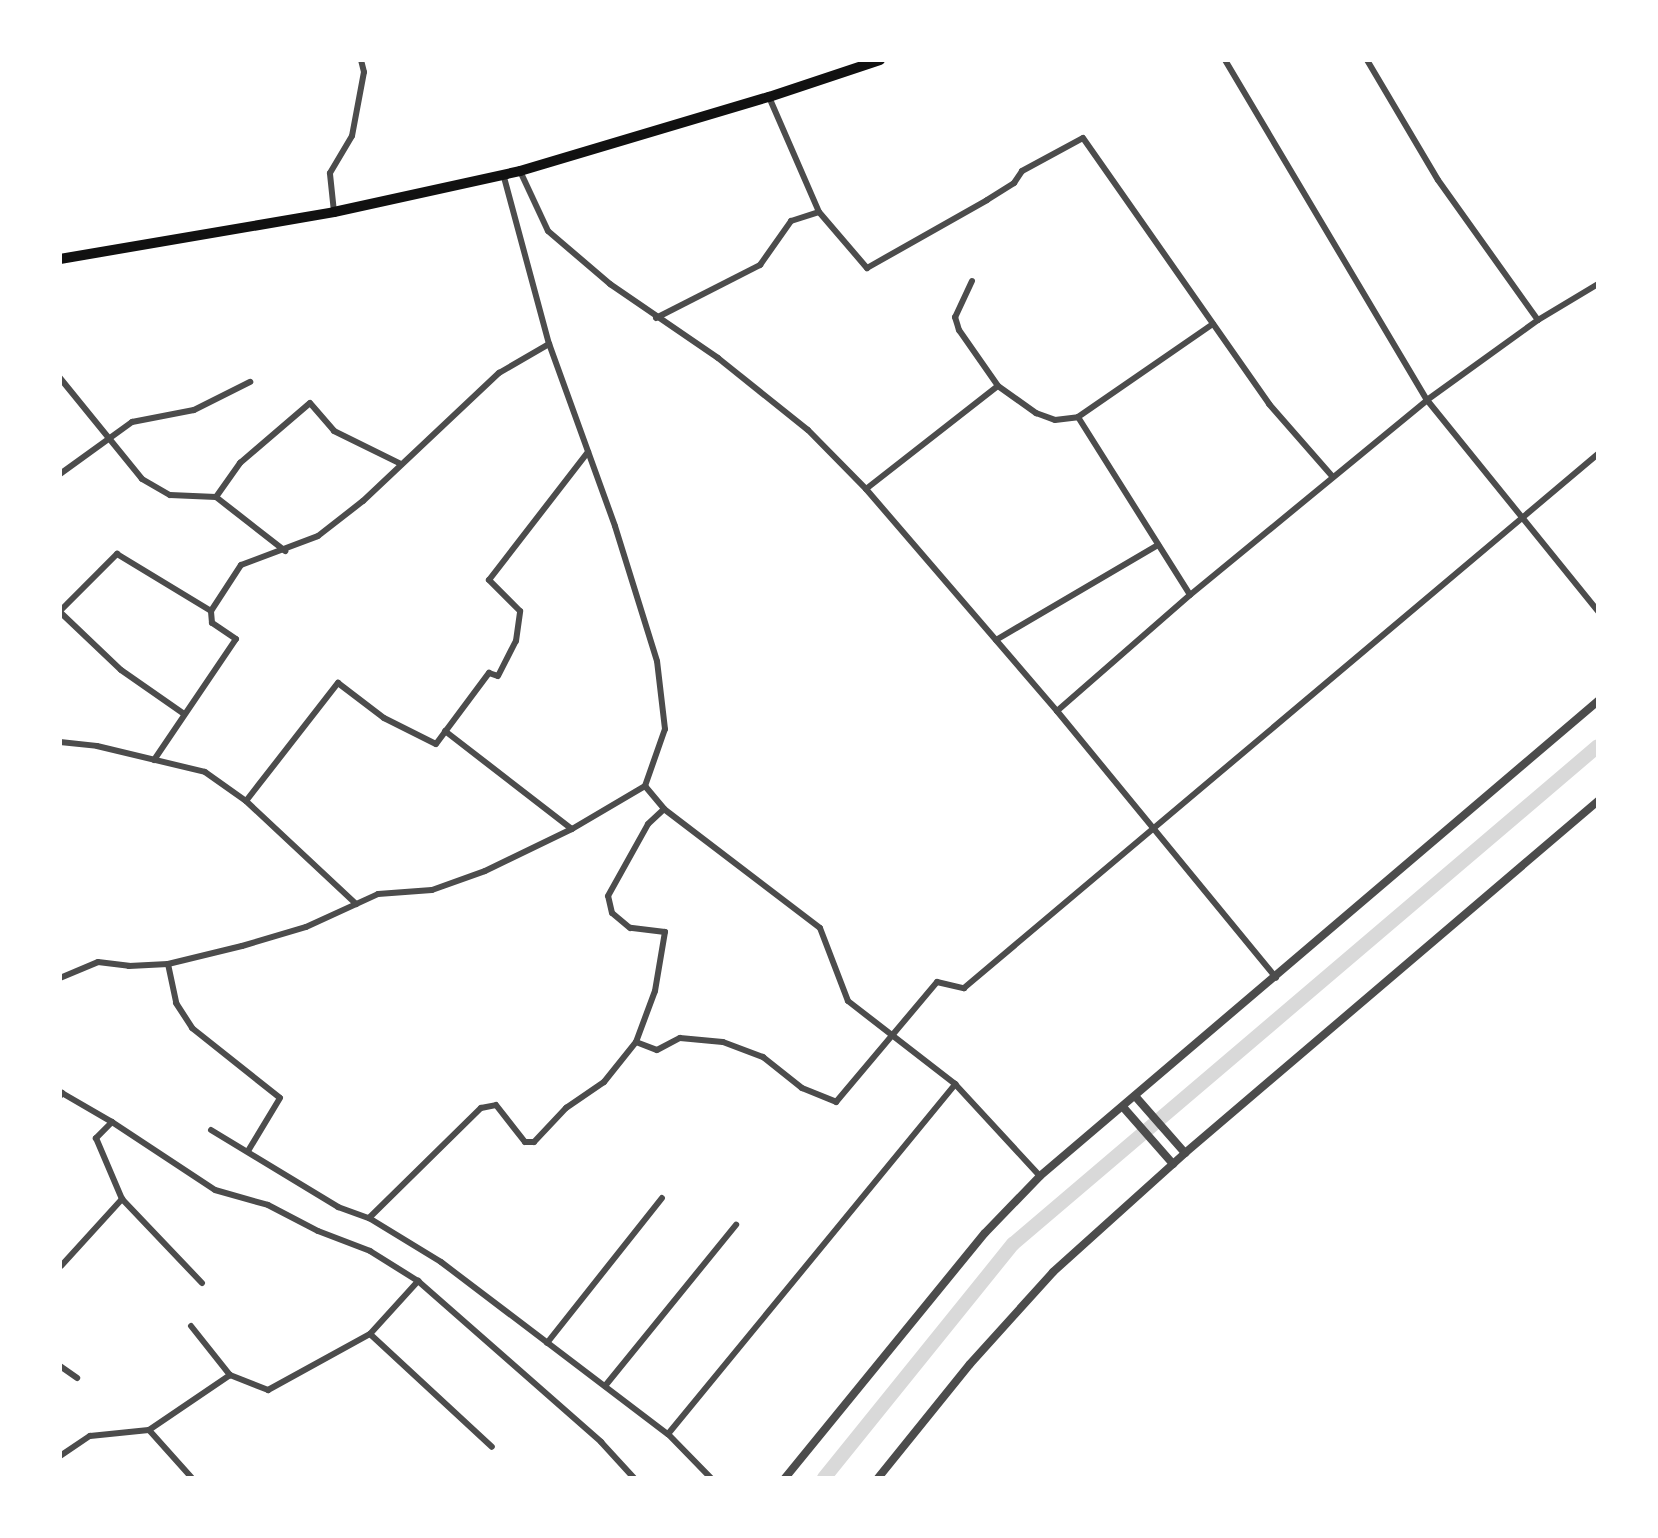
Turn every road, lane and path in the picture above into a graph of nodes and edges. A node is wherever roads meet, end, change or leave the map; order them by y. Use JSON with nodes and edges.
{"nodes":[{"id":1,"x":361,"y":60,"type":"edge"},
{"id":2,"x":880,"y":60,"type":"edge"},
{"id":3,"x":1225,"y":60,"type":"edge"},
{"id":4,"x":1367,"y":60,"type":"edge"},
{"id":5,"x":769,"y":97,"type":"junction"},
{"id":6,"x":520,"y":171,"type":"junction"},
{"id":7,"x":503,"y":174,"type":"junction"},
{"id":8,"x":334,"y":212,"type":"junction"},
{"id":9,"x":819,"y":212,"type":"junction"},
{"id":10,"x":60,"y":259,"type":"edge"},
{"id":11,"x":972,"y":281,"type":"dead end"},
{"id":12,"x":1598,"y":284,"type":"edge"},
{"id":13,"x":656,"y":318,"type":"junction"},
{"id":14,"x":1538,"y":320,"type":"junction"},
{"id":15,"x":1213,"y":324,"type":"junction"},
{"id":16,"x":549,"y":344,"type":"junction"},
{"id":17,"x":60,"y":378,"type":"edge"},
{"id":18,"x":250,"y":382,"type":"dead end"},
{"id":19,"x":998,"y":386,"type":"junction"},
{"id":20,"x":1427,"y":400,"type":"junction"},
{"id":21,"x":1078,"y":417,"type":"junction"},
{"id":22,"x":108,"y":439,"type":"junction"},
{"id":23,"x":588,"y":452,"type":"junction"},
{"id":24,"x":1598,"y":454,"type":"edge"},
{"id":25,"x":401,"y":464,"type":"junction"},
{"id":26,"x":60,"y":474,"type":"edge"},
{"id":27,"x":1332,"y":476,"type":"junction"},
{"id":28,"x":866,"y":489,"type":"junction"},
{"id":29,"x":216,"y":497,"type":"junction"},
{"id":30,"x":1521,"y":518,"type":"junction"},
{"id":31,"x":1158,"y":545,"type":"junction"},
{"id":32,"x":285,"y":551,"type":"junction"},
{"id":33,"x":1190,"y":595,"type":"junction"},
{"id":34,"x":211,"y":611,"type":"junction"},
{"id":35,"x":1598,"y":611,"type":"edge"},
{"id":36,"x":60,"y":612,"type":"edge"},
{"id":37,"x":996,"y":640,"type":"junction"},
{"id":38,"x":1598,"y":701,"type":"edge"},
{"id":39,"x":1057,"y":711,"type":"junction"},
{"id":40,"x":184,"y":714,"type":"junction"},
{"id":41,"x":445,"y":731,"type":"junction"},
{"id":42,"x":60,"y":742,"type":"edge"},
{"id":43,"x":154,"y":760,"type":"junction"},
{"id":44,"x":645,"y":786,"type":"junction"},
{"id":45,"x":246,"y":801,"type":"junction"},
{"id":46,"x":1598,"y":801,"type":"edge"},
{"id":47,"x":664,"y":809,"type":"junction"},
{"id":48,"x":1152,"y":828,"type":"junction"},
{"id":49,"x":572,"y":829,"type":"junction"},
{"id":50,"x":356,"y":904,"type":"junction"},
{"id":51,"x":168,"y":964,"type":"junction"},
{"id":52,"x":60,"y":978,"type":"edge"},
{"id":53,"x":1276,"y":978,"type":"junction"},
{"id":54,"x":893,"y":1037,"type":"junction"},
{"id":55,"x":636,"y":1042,"type":"junction"},
{"id":56,"x":955,"y":1084,"type":"junction"},
{"id":57,"x":60,"y":1096,"type":"edge"},
{"id":58,"x":1135,"y":1096,"type":"junction"},
{"id":59,"x":1123,"y":1107,"type":"junction"},
{"id":60,"x":112,"y":1122,"type":"junction"},
{"id":61,"x":211,"y":1130,"type":"dead end"},
{"id":62,"x":248,"y":1151,"type":"junction"},
{"id":63,"x":1185,"y":1153,"type":"junction"},
{"id":64,"x":1173,"y":1164,"type":"junction"},
{"id":65,"x":1040,"y":1176,"type":"junction"},
{"id":66,"x":662,"y":1198,"type":"dead end"},
{"id":67,"x":122,"y":1199,"type":"junction"},
{"id":68,"x":369,"y":1218,"type":"junction"},
{"id":69,"x":736,"y":1225,"type":"dead end"},
{"id":70,"x":61,"y":1266,"type":"edge"},
{"id":71,"x":418,"y":1281,"type":"junction"},
{"id":72,"x":202,"y":1283,"type":"dead end"},
{"id":73,"x":191,"y":1326,"type":"dead end"},
{"id":74,"x":370,"y":1334,"type":"junction"},
{"id":75,"x":547,"y":1343,"type":"junction"},
{"id":76,"x":60,"y":1366,"type":"edge"},
{"id":77,"x":230,"y":1375,"type":"junction"},
{"id":78,"x":77,"y":1378,"type":"dead end"},
{"id":79,"x":605,"y":1386,"type":"junction"},
{"id":80,"x":149,"y":1430,"type":"junction"},
{"id":81,"x":668,"y":1434,"type":"junction"},
{"id":82,"x":492,"y":1447,"type":"dead end"},
{"id":83,"x":60,"y":1456,"type":"edge"},
{"id":84,"x":192,"y":1478,"type":"edge"},
{"id":85,"x":634,"y":1478,"type":"edge"},
{"id":86,"x":711,"y":1478,"type":"edge"},
{"id":87,"x":785,"y":1478,"type":"edge"},
{"id":88,"x":878,"y":1478,"type":"edge"}],
"edges":[{"from":1,"to":8,"type":"street"},
{"from":2,"to":5,"type":"main road"},
{"from":3,"to":20,"type":"street"},
{"from":4,"to":14,"type":"street"},
{"from":5,"to":6,"type":"main road"},
{"from":5,"to":9,"type":"street"},
{"from":6,"to":7,"type":"main road"},
{"from":6,"to":13,"type":"street"},
{"from":7,"to":8,"type":"main road"},
{"from":7,"to":16,"type":"street"},
{"from":8,"to":10,"type":"main road"},
{"from":9,"to":13,"type":"street"},
{"from":9,"to":15,"type":"street"},
{"from":11,"to":19,"type":"street"},
{"from":12,"to":14,"type":"street"},
{"from":13,"to":28,"type":"street"},
{"from":14,"to":20,"type":"street"},
{"from":15,"to":21,"type":"street"},
{"from":15,"to":27,"type":"street"},
{"from":16,"to":23,"type":"street"},
{"from":16,"to":25,"type":"street"},
{"from":17,"to":22,"type":"street"},
{"from":18,"to":22,"type":"street"},
{"from":19,"to":21,"type":"street"},
{"from":19,"to":28,"type":"street"},
{"from":20,"to":27,"type":"street"},
{"from":20,"to":30,"type":"street"},
{"from":21,"to":31,"type":"street"},
{"from":22,"to":26,"type":"street"},
{"from":22,"to":29,"type":"street"},
{"from":23,"to":41,"type":"street"},
{"from":23,"to":44,"type":"street"},
{"from":24,"to":30,"type":"street"},
{"from":25,"to":29,"type":"street"},
{"from":25,"to":32,"type":"street"},
{"from":27,"to":33,"type":"street"},
{"from":28,"to":37,"type":"street"},
{"from":29,"to":32,"type":"street"},
{"from":30,"to":35,"type":"street"},
{"from":30,"to":48,"type":"street"},
{"from":31,"to":33,"type":"street"},
{"from":31,"to":37,"type":"street"},
{"from":32,"to":34,"type":"street"},
{"from":33,"to":39,"type":"street"},
{"from":34,"to":36,"type":"street"},
{"from":34,"to":40,"type":"street"},
{"from":36,"to":40,"type":"street"},
{"from":37,"to":39,"type":"street"},
{"from":38,"to":53,"type":"street"},
{"from":39,"to":48,"type":"street"},
{"from":40,"to":43,"type":"street"},
{"from":41,"to":45,"type":"street"},
{"from":41,"to":49,"type":"street"},
{"from":42,"to":43,"type":"street"},
{"from":43,"to":45,"type":"street"},
{"from":44,"to":47,"type":"street"},
{"from":44,"to":49,"type":"street"},
{"from":45,"to":50,"type":"street"},
{"from":46,"to":63,"type":"street"},
{"from":47,"to":54,"type":"street"},
{"from":47,"to":55,"type":"street"},
{"from":48,"to":53,"type":"street"},
{"from":48,"to":54,"type":"street"},
{"from":49,"to":50,"type":"street"},
{"from":50,"to":51,"type":"street"},
{"from":51,"to":52,"type":"street"},
{"from":51,"to":62,"type":"street"},
{"from":53,"to":58,"type":"street"},
{"from":54,"to":55,"type":"street"},
{"from":54,"to":56,"type":"street"},
{"from":55,"to":68,"type":"street"},
{"from":56,"to":65,"type":"street"},
{"from":56,"to":81,"type":"street"},
{"from":57,"to":60,"type":"street"},
{"from":58,"to":59,"type":"street"},
{"from":58,"to":63,"type":"street"},
{"from":59,"to":64,"type":"street"},
{"from":59,"to":65,"type":"street"},
{"from":60,"to":67,"type":"street"},
{"from":60,"to":71,"type":"street"},
{"from":61,"to":62,"type":"street"},
{"from":62,"to":68,"type":"street"},
{"from":63,"to":64,"type":"street"},
{"from":64,"to":88,"type":"street"},
{"from":65,"to":87,"type":"street"},
{"from":66,"to":75,"type":"street"},
{"from":67,"to":70,"type":"street"},
{"from":67,"to":72,"type":"street"},
{"from":68,"to":75,"type":"street"},
{"from":69,"to":79,"type":"street"},
{"from":71,"to":74,"type":"street"},
{"from":71,"to":85,"type":"street"},
{"from":73,"to":77,"type":"street"},
{"from":74,"to":77,"type":"street"},
{"from":74,"to":82,"type":"street"},
{"from":75,"to":79,"type":"street"},
{"from":76,"to":78,"type":"street"},
{"from":77,"to":80,"type":"street"},
{"from":79,"to":81,"type":"street"},
{"from":80,"to":83,"type":"street"},
{"from":80,"to":84,"type":"street"},
{"from":81,"to":86,"type":"street"}]}
